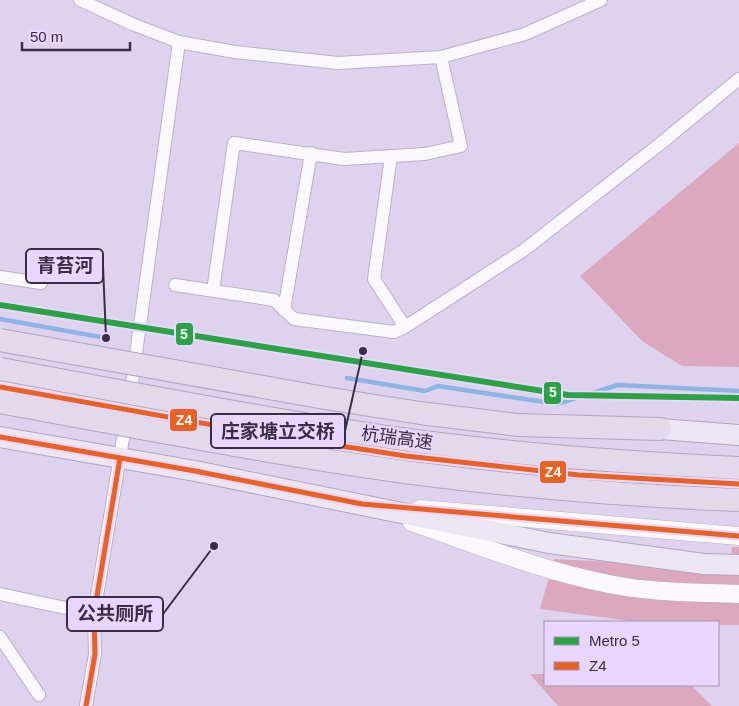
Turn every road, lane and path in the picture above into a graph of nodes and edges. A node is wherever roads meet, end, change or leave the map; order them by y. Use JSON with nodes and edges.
{"nodes":[{"id":1,"x":80,"y":0,"type":"edge"},
{"id":2,"x":601,"y":0,"type":"edge"},
{"id":3,"x":179,"y":42,"type":"junction"},
{"id":4,"x":442,"y":57,"type":"junction"},
{"id":5,"x":739,"y":79,"type":"edge"},
{"id":6,"x":311,"y":154,"type":"junction"},
{"id":7,"x":391,"y":156,"type":"junction"},
{"id":8,"x":0,"y":277,"type":"edge"},
{"id":9,"x":41,"y":283,"type":"dead end"},
{"id":10,"x":175,"y":285,"type":"dead end"},
{"id":11,"x":212,"y":291,"type":"junction"},
{"id":12,"x":284,"y":310,"type":"junction"},
{"id":13,"x":404,"y":327,"type":"junction"},
{"id":14,"x":0,"y":340,"type":"edge"},
{"id":15,"x":0,"y":369,"type":"edge"},
{"id":16,"x":0,"y":387,"type":"edge"},
{"id":17,"x":0,"y":402,"type":"edge"},
{"id":18,"x":128,"y":409,"type":"junction"},
{"id":19,"x":660,"y":429,"type":"joint"},
{"id":20,"x":739,"y":435,"type":"edge"},
{"id":21,"x":0,"y":437,"type":"edge"},
{"id":22,"x":120,"y":458,"type":"junction"},
{"id":23,"x":739,"y":468,"type":"edge"},
{"id":24,"x":739,"y":484,"type":"edge"},
{"id":25,"x":739,"y":500,"type":"edge"},
{"id":26,"x":362,"y":504,"type":"junction"},
{"id":27,"x":739,"y":536,"type":"edge"},
{"id":28,"x":739,"y":565,"type":"edge"},
{"id":29,"x":0,"y":594,"type":"edge"},
{"id":30,"x":739,"y":594,"type":"edge"},
{"id":31,"x":94,"y":614,"type":"junction"},
{"id":32,"x":0,"y":637,"type":"edge"},
{"id":33,"x":39,"y":695,"type":"dead end"},
{"id":34,"x":86,"y":706,"type":"edge"}],
"edges":[{"from":1,"to":3,"type":"street"},
{"from":2,"to":4,"type":"street"},
{"from":3,"to":4,"type":"street"},
{"from":3,"to":18,"type":"street"},
{"from":4,"to":7,"type":"street"},
{"from":5,"to":13,"type":"street"},
{"from":6,"to":7,"type":"street"},
{"from":6,"to":11,"type":"street"},
{"from":6,"to":12,"type":"street"},
{"from":7,"to":13,"type":"street"},
{"from":8,"to":9,"type":"street"},
{"from":10,"to":11,"type":"street"},
{"from":11,"to":12,"type":"street"},
{"from":12,"to":13,"type":"street"},
{"from":14,"to":19,"type":"highway","bridge":true},
{"from":15,"to":23,"type":"highway","name":"杭瑞高速","bridge":true},
{"from":16,"to":18,"type":"main road"},
{"from":17,"to":25,"type":"highway","name":"杭瑞高速","bridge":true},
{"from":18,"to":22,"type":"street"},
{"from":18,"to":24,"type":"main road"},
{"from":19,"to":20,"type":"main road"},
{"from":21,"to":22,"type":"main road"},
{"from":22,"to":26,"type":"main road"},
{"from":22,"to":31,"type":"street"},
{"from":26,"to":27,"type":"main road"},
{"from":26,"to":28,"type":"main road"},
{"from":26,"to":30,"type":"main road"},
{"from":29,"to":31,"type":"street"},
{"from":31,"to":34,"type":"street"},
{"from":32,"to":33,"type":"street"}]}
